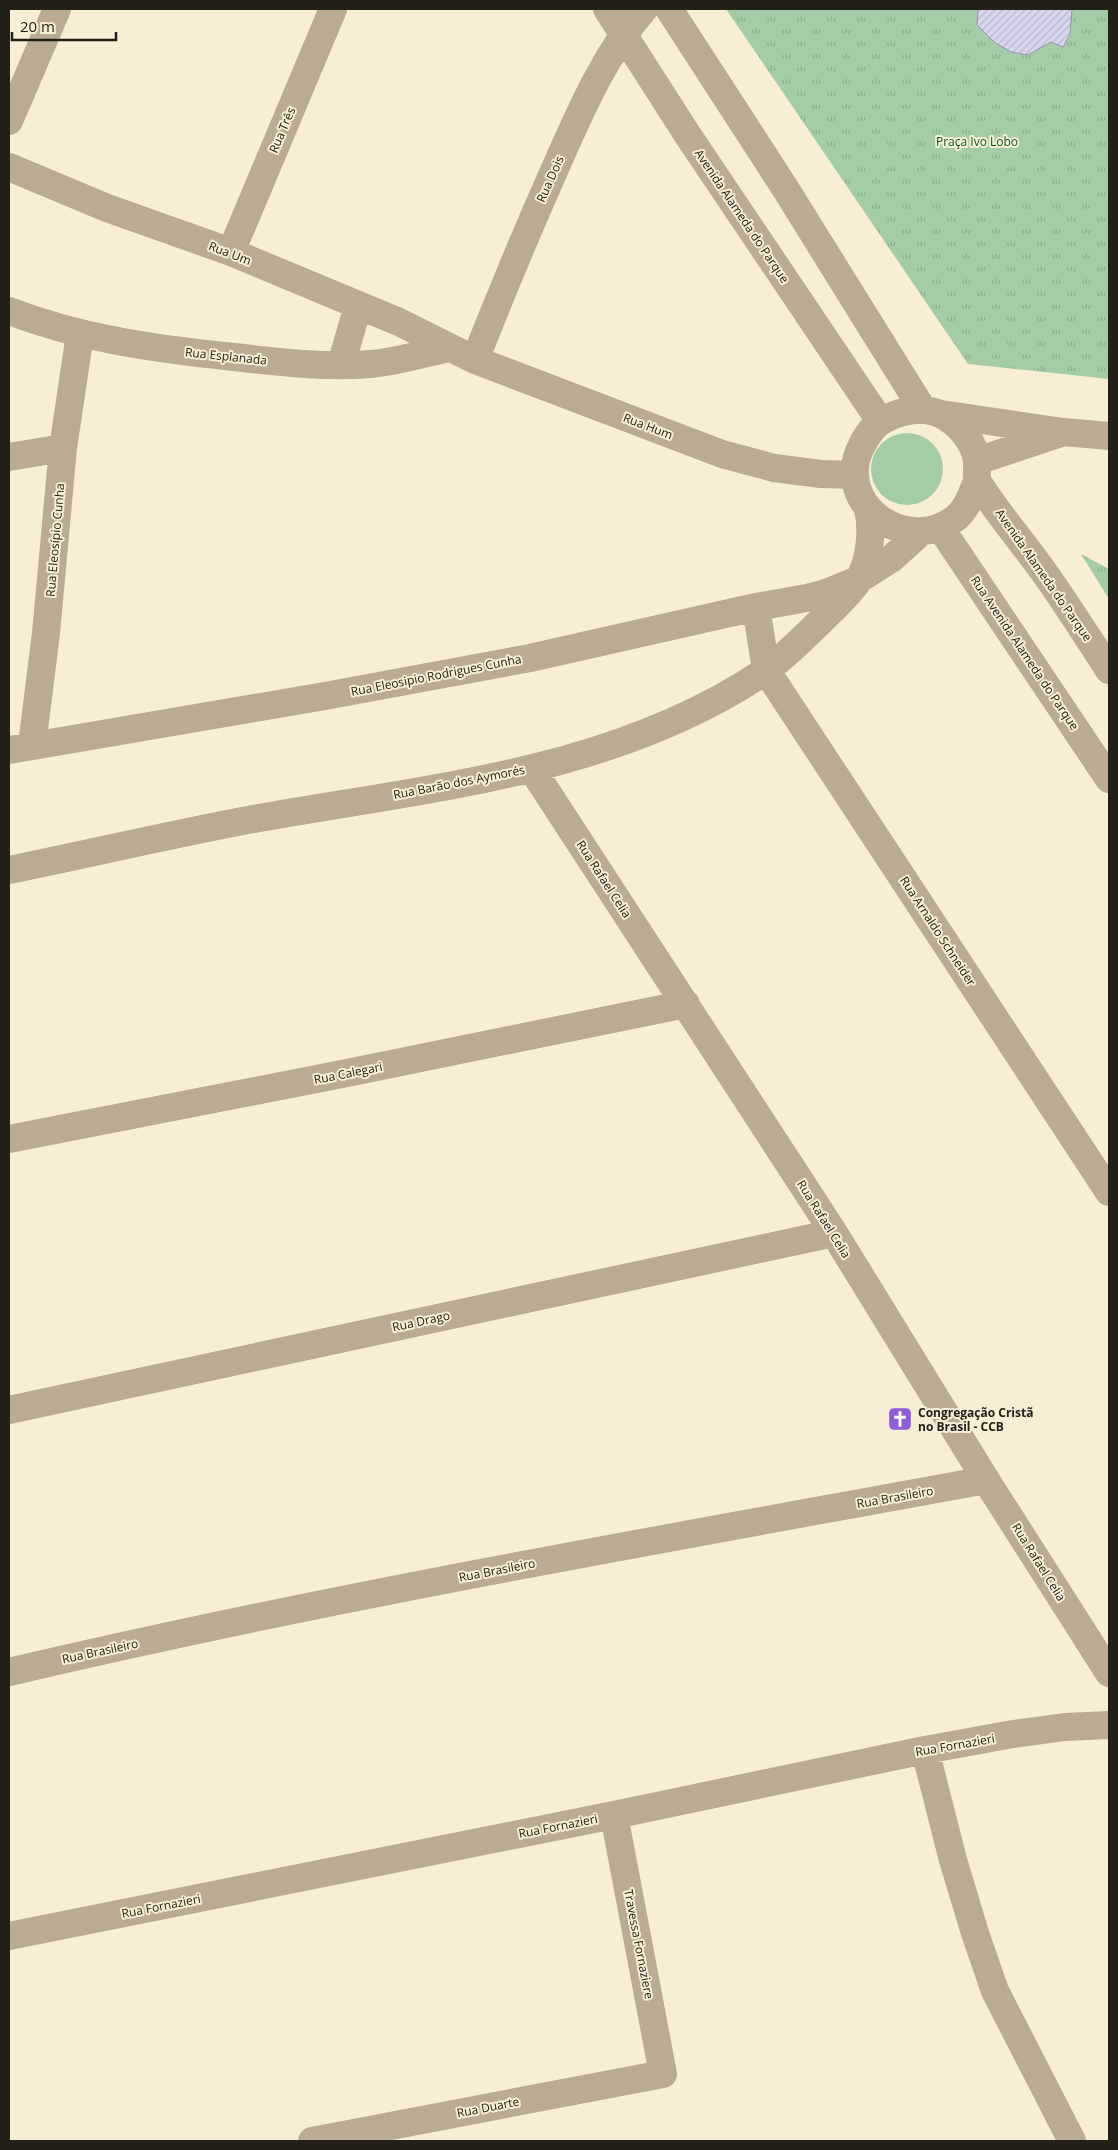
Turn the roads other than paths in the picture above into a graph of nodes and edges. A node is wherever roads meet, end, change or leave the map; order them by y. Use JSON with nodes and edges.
{"nodes":[{"id":1,"x":56,"y":9,"type":"edge"},
{"id":2,"x":333,"y":9,"type":"edge"},
{"id":3,"x":607,"y":9,"type":"edge"},
{"id":4,"x":644,"y":9,"type":"edge"},
{"id":5,"x":669,"y":9,"type":"edge"},
{"id":6,"x":623,"y":33,"type":"junction"},
{"id":7,"x":9,"y":121,"type":"edge"},
{"id":8,"x":9,"y":167,"type":"edge"},
{"id":9,"x":231,"y":252,"type":"junction"},
{"id":10,"x":358,"y":306,"type":"junction"},
{"id":11,"x":9,"y":311,"type":"edge"},
{"id":12,"x":80,"y":334,"type":"junction"},
{"id":13,"x":448,"y":348,"type":"junction"},
{"id":14,"x":475,"y":360,"type":"junction"},
{"id":15,"x":341,"y":365,"type":"junction"},
{"id":16,"x":932,"y":412,"type":"junction"},
{"id":17,"x":880,"y":421,"type":"junction"},
{"id":18,"x":1063,"y":432,"type":"junction"},
{"id":19,"x":1109,"y":436,"type":"edge"},
{"id":20,"x":63,"y":448,"type":"junction"},
{"id":21,"x":9,"y":458,"type":"edge"},
{"id":22,"x":977,"y":471,"type":"junction"},
{"id":23,"x":855,"y":475,"type":"junction"},
{"id":24,"x":868,"y":509,"type":"junction"},
{"id":25,"x":930,"y":529,"type":"junction"},
{"id":26,"x":858,"y":580,"type":"junction"},
{"id":27,"x":756,"y":607,"type":"junction"},
{"id":28,"x":766,"y":670,"type":"junction"},
{"id":29,"x":1109,"y":670,"type":"edge"},
{"id":30,"x":21,"y":748,"type":"edge"},
{"id":31,"x":532,"y":769,"type":"junction"},
{"id":32,"x":1109,"y":779,"type":"edge"},
{"id":33,"x":9,"y":870,"type":"edge"},
{"id":34,"x":686,"y":1004,"type":"junction"},
{"id":35,"x":9,"y":1139,"type":"edge"},
{"id":36,"x":1109,"y":1192,"type":"edge"},
{"id":37,"x":834,"y":1233,"type":"junction"},
{"id":38,"x":9,"y":1410,"type":"edge"},
{"id":39,"x":986,"y":1480,"type":"junction"},
{"id":40,"x":9,"y":1672,"type":"edge"},
{"id":41,"x":1109,"y":1673,"type":"edge"},
{"id":42,"x":1109,"y":1725,"type":"edge"},
{"id":43,"x":924,"y":1750,"type":"junction"},
{"id":44,"x":614,"y":1815,"type":"junction"},
{"id":45,"x":9,"y":1936,"type":"edge"},
{"id":46,"x":663,"y":2074,"type":"joint"},
{"id":47,"x":312,"y":2141,"type":"edge"},
{"id":48,"x":1072,"y":2141,"type":"edge"}],
"edges":[{"from":1,"to":7,"type":"street"},
{"from":2,"to":9,"type":"street","name":"Rua Três"},
{"from":3,"to":6,"type":"street","name":"Avenida Alameda do Parque"},
{"from":4,"to":6,"type":"street","name":"Rua Dois"},
{"from":5,"to":16,"type":"street","name":"Avenida Alameda do Parque"},
{"from":6,"to":14,"type":"street","name":"Rua Dois"},
{"from":6,"to":17,"type":"street","name":"Avenida Alameda do Parque"},
{"from":8,"to":9,"type":"street","name":"Rua Um"},
{"from":9,"to":10,"type":"street","name":"Rua Um"},
{"from":10,"to":13,"type":"street","name":"Rua Um"},
{"from":10,"to":15,"type":"street"},
{"from":11,"to":12,"type":"street","name":"Rua Esplanada"},
{"from":12,"to":15,"type":"street","name":"Rua Esplanada"},
{"from":12,"to":20,"type":"street","name":"Rua Eleosípio Cunha"},
{"from":13,"to":14,"type":"street","name":"Rua Hum"},
{"from":13,"to":15,"type":"street","name":"Rua Esplanada"},
{"from":14,"to":23,"type":"street","name":"Rua Hum"},
{"from":16,"to":17,"type":"street"},
{"from":16,"to":18,"type":"street"},
{"from":16,"to":22,"type":"street","name":"Avenida Alameda do Parque"},
{"from":17,"to":23,"type":"street"},
{"from":18,"to":19,"type":"street"},
{"from":18,"to":22,"type":"street"},
{"from":20,"to":21,"type":"street"},
{"from":20,"to":30,"type":"street","name":"Rua Eleosípio Cunha"},
{"from":22,"to":25,"type":"street"},
{"from":22,"to":29,"type":"street","name":"Avenida Alameda do Parque"},
{"from":23,"to":24,"type":"street"},
{"from":24,"to":25,"type":"street"},
{"from":24,"to":26,"type":"street"},
{"from":25,"to":26,"type":"street"},
{"from":25,"to":32,"type":"street","name":"Rua Avenida Alameda do Parque"},
{"from":26,"to":27,"type":"street","name":"Rua Eleosipio Rodrigues Cunha"},
{"from":26,"to":28,"type":"street","name":"Rua Barão dos Aymorés"},
{"from":27,"to":28,"type":"street"},
{"from":27,"to":30,"type":"street","name":"Rua Eleosipio Rodrigues Cunha"},
{"from":28,"to":31,"type":"street","name":"Rua Barão dos Aymorés"},
{"from":28,"to":36,"type":"street","name":"Rua Arnaldo Schneider"},
{"from":31,"to":33,"type":"street","name":"Rua Barão dos Aymorés"},
{"from":31,"to":34,"type":"street","name":"Rua Rafael Celia"},
{"from":34,"to":35,"type":"street","name":"Rua Calegari"},
{"from":34,"to":37,"type":"street","name":"Rua Rafael Celia"},
{"from":37,"to":38,"type":"street","name":"Rua Drago"},
{"from":37,"to":39,"type":"street","name":"Rua Rafael Celia"},
{"from":39,"to":40,"type":"street","name":"Rua Brasileiro"},
{"from":39,"to":41,"type":"street","name":"Rua Rafael Celia"},
{"from":42,"to":43,"type":"street","name":"Rua Fornazieri"},
{"from":43,"to":44,"type":"street","name":"Rua Fornazieri"},
{"from":43,"to":48,"type":"street"},
{"from":44,"to":45,"type":"street","name":"Rua Fornazieri"},
{"from":44,"to":46,"type":"street","name":"Travessa Fornaziere"},
{"from":46,"to":47,"type":"street","name":"Rua Duarte"}]}
